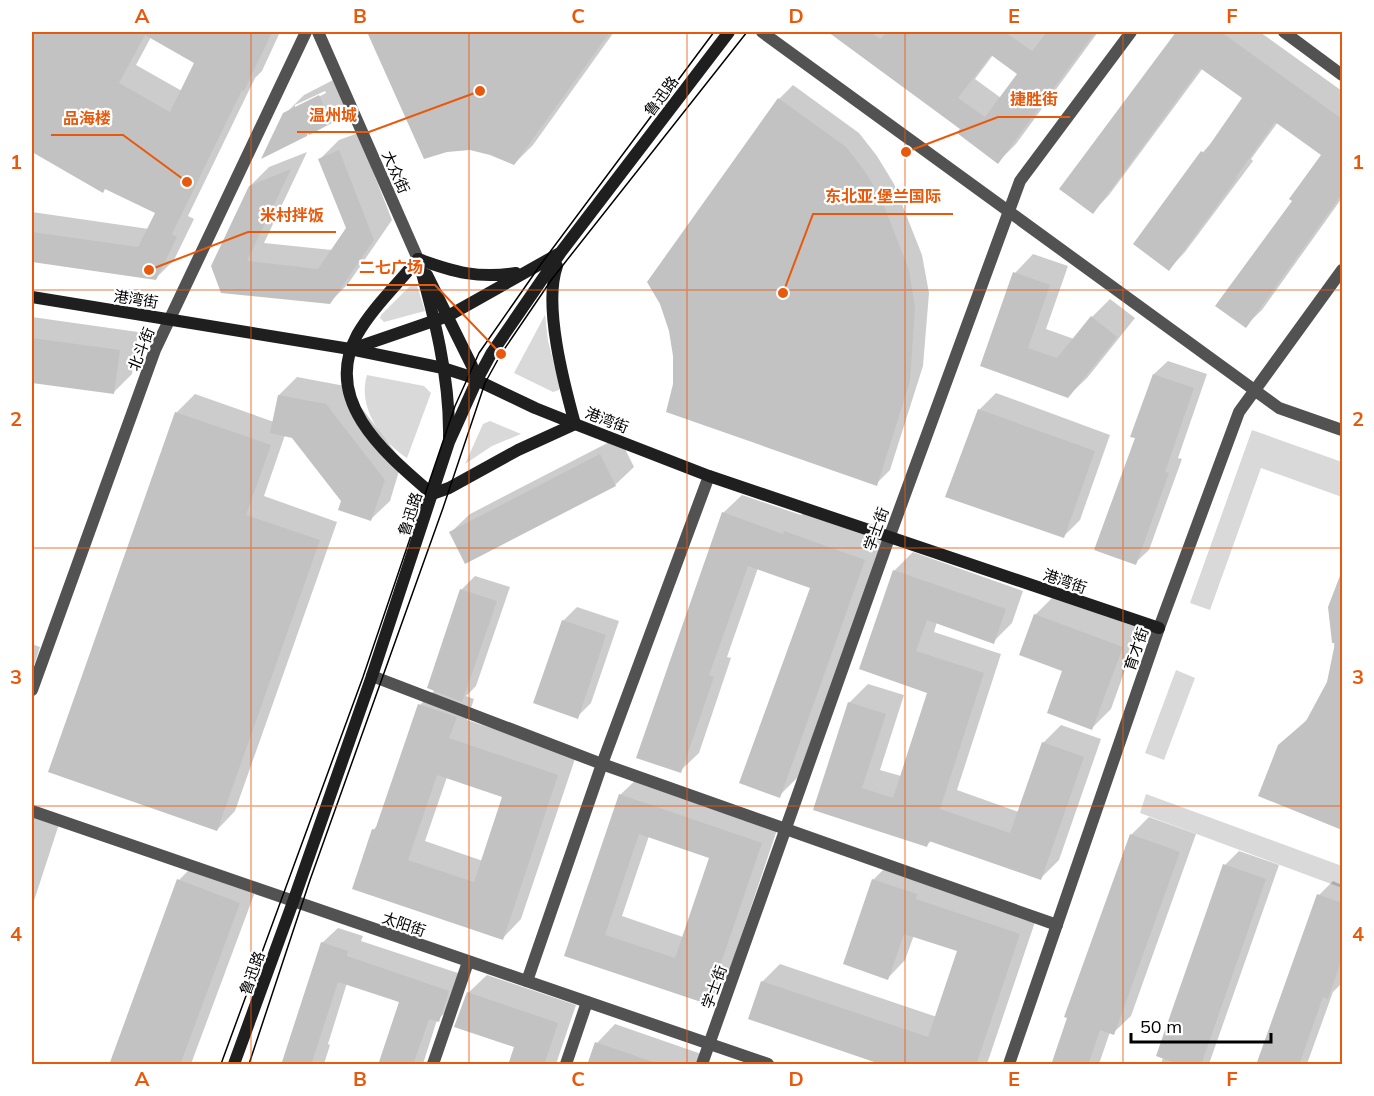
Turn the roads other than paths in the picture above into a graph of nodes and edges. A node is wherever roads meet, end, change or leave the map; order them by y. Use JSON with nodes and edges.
{"nodes":[{"id":1,"x":306,"y":32,"type":"edge"},
{"id":2,"x":318,"y":32,"type":"edge"},
{"id":3,"x":729,"y":32,"type":"edge"},
{"id":4,"x":762,"y":32,"type":"edge"},
{"id":5,"x":1131,"y":32,"type":"edge"},
{"id":6,"x":1284,"y":32,"type":"edge"},
{"id":7,"x":1342,"y":75,"type":"edge"},
{"id":8,"x":1009,"y":212,"type":"junction"},
{"id":9,"x":561,"y":252,"type":"junction"},
{"id":10,"x":418,"y":259,"type":"junction"},
{"id":11,"x":1342,"y":270,"type":"edge"},
{"id":12,"x":526,"y":272,"type":"junction"},
{"id":13,"x":32,"y":297,"type":"edge"},
{"id":14,"x":448,"y":316,"type":"junction"},
{"id":15,"x":170,"y":319,"type":"junction"},
{"id":16,"x":435,"y":321,"type":"junction"},
{"id":17,"x":350,"y":349,"type":"junction"},
{"id":18,"x":443,"y":368,"type":"junction"},
{"id":19,"x":477,"y":380,"type":"junction"},
{"id":20,"x":1255,"y":390,"type":"junction"},
{"id":21,"x":575,"y":424,"type":"junction"},
{"id":22,"x":1342,"y":430,"type":"edge"},
{"id":23,"x":449,"y":442,"type":"junction"},
{"id":24,"x":709,"y":476,"type":"junction"},
{"id":25,"x":432,"y":494,"type":"junction"},
{"id":26,"x":889,"y":537,"type":"junction"},
{"id":27,"x":1159,"y":628,"type":"junction"},
{"id":28,"x":372,"y":676,"type":"junction"},
{"id":29,"x":32,"y":690,"type":"edge"},
{"id":30,"x":602,"y":764,"type":"junction"},
{"id":31,"x":32,"y":811,"type":"edge"},
{"id":32,"x":787,"y":830,"type":"junction"},
{"id":33,"x":293,"y":902,"type":"junction"},
{"id":34,"x":1057,"y":925,"type":"junction"},
{"id":35,"x":468,"y":962,"type":"junction"},
{"id":36,"x":527,"y":981,"type":"junction"},
{"id":37,"x":587,"y":1002,"type":"junction"},
{"id":38,"x":710,"y":1044,"type":"junction"},
{"id":39,"x":234,"y":1065,"type":"edge"},
{"id":40,"x":434,"y":1065,"type":"edge"},
{"id":41,"x":566,"y":1065,"type":"edge"},
{"id":42,"x":702,"y":1065,"type":"edge"},
{"id":43,"x":768,"y":1065,"type":"edge"},
{"id":44,"x":1009,"y":1065,"type":"edge"}],
"edges":[{"from":1,"to":15,"type":"street","name":"北斗街"},
{"from":2,"to":10,"type":"street","name":"大众街"},
{"from":3,"to":9,"type":"main road","name":"鲁迅路"},
{"from":4,"to":8,"type":"street"},
{"from":5,"to":8,"type":"street","name":"学士街"},
{"from":6,"to":7,"type":"street"},
{"from":8,"to":20,"type":"street"},
{"from":8,"to":26,"type":"street","name":"学士街"},
{"from":9,"to":12,"type":"main road"},
{"from":9,"to":19,"type":"main road","name":"鲁迅路"},
{"from":9,"to":21,"type":"main road"},
{"from":10,"to":12,"type":"main road"},
{"from":10,"to":14,"type":"main road"},
{"from":10,"to":16,"type":"main road"},
{"from":10,"to":17,"type":"main road"},
{"from":11,"to":20,"type":"street","name":"育才街"},
{"from":12,"to":14,"type":"main road"},
{"from":13,"to":15,"type":"main road","name":"港湾街"},
{"from":14,"to":16,"type":"main road"},
{"from":14,"to":19,"type":"main road"},
{"from":15,"to":17,"type":"main road","name":"港湾街"},
{"from":15,"to":29,"type":"street","name":"北斗街"},
{"from":16,"to":17,"type":"main road"},
{"from":16,"to":18,"type":"main road"},
{"from":17,"to":18,"type":"main road","name":"港湾街"},
{"from":17,"to":25,"type":"main road"},
{"from":18,"to":19,"type":"main road","name":"港湾街"},
{"from":18,"to":23,"type":"main road"},
{"from":19,"to":21,"type":"main road","name":"港湾街"},
{"from":19,"to":23,"type":"main road","name":"鲁迅路"},
{"from":20,"to":22,"type":"street"},
{"from":20,"to":27,"type":"street","name":"育才街"},
{"from":21,"to":24,"type":"main road","name":"港湾街"},
{"from":21,"to":25,"type":"main road"},
{"from":23,"to":25,"type":"main road","name":"鲁迅路"},
{"from":24,"to":26,"type":"main road","name":"港湾街"},
{"from":24,"to":30,"type":"street"},
{"from":25,"to":28,"type":"main road","name":"鲁迅路"},
{"from":26,"to":27,"type":"main road","name":"港湾街"},
{"from":26,"to":32,"type":"street","name":"学士街"},
{"from":27,"to":34,"type":"street","name":"育才街"},
{"from":28,"to":30,"type":"street"},
{"from":28,"to":33,"type":"main road","name":"鲁迅路"},
{"from":30,"to":32,"type":"street"},
{"from":30,"to":36,"type":"street"},
{"from":31,"to":33,"type":"street","name":"太阳街"},
{"from":32,"to":34,"type":"street"},
{"from":32,"to":38,"type":"street","name":"学士街"},
{"from":33,"to":35,"type":"street","name":"太阳街"},
{"from":33,"to":39,"type":"main road","name":"鲁迅路"},
{"from":34,"to":44,"type":"street","name":"育才街"},
{"from":35,"to":36,"type":"street","name":"太阳街"},
{"from":35,"to":40,"type":"street"},
{"from":36,"to":37,"type":"street","name":"太阳街"},
{"from":37,"to":38,"type":"street","name":"太阳街"},
{"from":37,"to":41,"type":"street"},
{"from":38,"to":42,"type":"street","name":"学士街"},
{"from":38,"to":43,"type":"street","name":"太阳街"}]}
